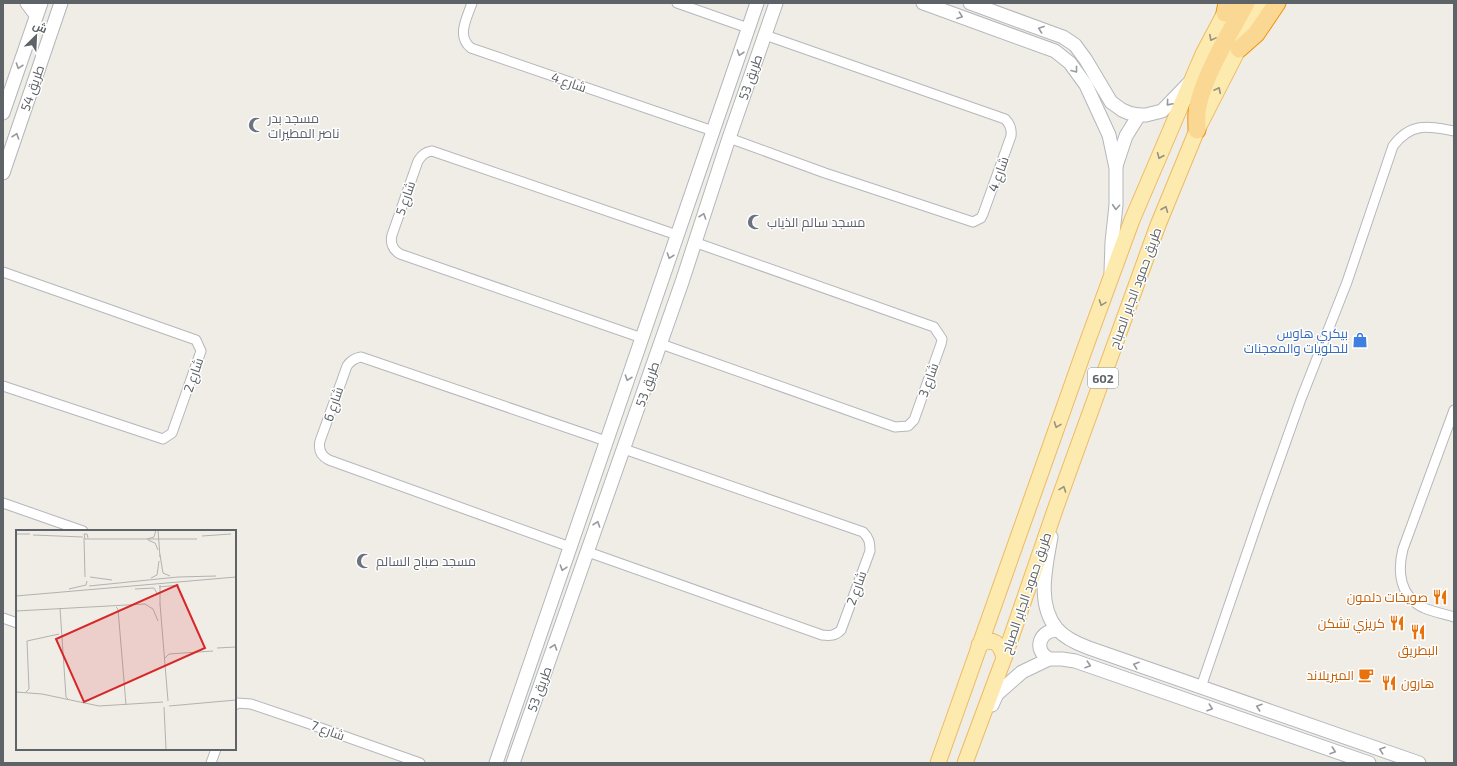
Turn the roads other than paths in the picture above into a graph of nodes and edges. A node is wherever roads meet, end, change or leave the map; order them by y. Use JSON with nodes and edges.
{"nodes":[{"id":1,"x":27,"y":3,"type":"edge"},
{"id":2,"x":41,"y":3,"type":"edge"},
{"id":3,"x":61,"y":3,"type":"edge"},
{"id":4,"x":472,"y":3,"type":"edge"},
{"id":5,"x":677,"y":3,"type":"edge"},
{"id":6,"x":757,"y":3,"type":"edge"},
{"id":7,"x":776,"y":3,"type":"edge"},
{"id":8,"x":923,"y":3,"type":"edge"},
{"id":9,"x":970,"y":3,"type":"edge"},
{"id":10,"x":1246,"y":3,"type":"edge"},
{"id":11,"x":1262,"y":3,"type":"edge"},
{"id":12,"x":1277,"y":3,"type":"edge"},
{"id":13,"x":1228,"y":6,"type":"edge"},
{"id":14,"x":997,"y":13,"type":"junction"},
{"id":15,"x":36,"y":16,"type":"junction"},
{"id":16,"x":988,"y":26,"type":"junction"},
{"id":17,"x":748,"y":28,"type":"junction"},
{"id":18,"x":764,"y":35,"type":"junction"},
{"id":19,"x":1239,"y":49,"type":"junction"},
{"id":20,"x":1193,"y":79,"type":"junction"},
{"id":21,"x":3,"y":113,"type":"edge"},
{"id":22,"x":1139,"y":115,"type":"junction"},
{"id":23,"x":1197,"y":130,"type":"junction"},
{"id":24,"x":713,"y":131,"type":"junction"},
{"id":25,"x":1454,"y":131,"type":"edge"},
{"id":26,"x":729,"y":138,"type":"junction"},
{"id":27,"x":1116,"y":168,"type":"junction"},
{"id":28,"x":3,"y":173,"type":"edge"},
{"id":29,"x":677,"y":236,"type":"junction"},
{"id":30,"x":694,"y":242,"type":"junction"},
{"id":31,"x":3,"y":272,"type":"edge"},
{"id":32,"x":663,"y":275,"type":"junction"},
{"id":33,"x":1111,"y":278,"type":"junction"},
{"id":34,"x":682,"y":282,"type":"junction"},
{"id":35,"x":654,"y":303,"type":"junction"},
{"id":36,"x":673,"y":307,"type":"junction"},
{"id":37,"x":642,"y":338,"type":"junction"},
{"id":38,"x":660,"y":344,"type":"junction"},
{"id":39,"x":3,"y":386,"type":"edge"},
{"id":40,"x":1454,"y":410,"type":"edge"},
{"id":41,"x":606,"y":441,"type":"junction"},
{"id":42,"x":624,"y":449,"type":"junction"},
{"id":43,"x":3,"y":503,"type":"edge"},
{"id":44,"x":1056,"y":508,"type":"junction"},
{"id":45,"x":80,"y":530,"type":"edge"},
{"id":46,"x":570,"y":546,"type":"junction"},
{"id":47,"x":588,"y":552,"type":"junction"},
{"id":48,"x":1454,"y":617,"type":"edge"},
{"id":49,"x":3,"y":618,"type":"edge"},
{"id":50,"x":16,"y":623,"type":"edge"},
{"id":51,"x":1058,"y":630,"type":"junction"},
{"id":52,"x":979,"y":645,"type":"junction"},
{"id":53,"x":1004,"y":658,"type":"junction"},
{"id":54,"x":1049,"y":659,"type":"junction"},
{"id":55,"x":1201,"y":687,"type":"junction"},
{"id":56,"x":236,"y":704,"type":"edge"},
{"id":57,"x":516,"y":706,"type":"junction"},
{"id":58,"x":531,"y":710,"type":"junction"},
{"id":59,"x":508,"y":729,"type":"junction"},
{"id":60,"x":523,"y":735,"type":"junction"},
{"id":61,"x":216,"y":750,"type":"edge"},
{"id":62,"x":211,"y":763,"type":"edge"},
{"id":63,"x":420,"y":763,"type":"edge"},
{"id":64,"x":496,"y":763,"type":"edge"},
{"id":65,"x":513,"y":763,"type":"edge"},
{"id":66,"x":938,"y":763,"type":"edge"},
{"id":67,"x":964,"y":763,"type":"edge"},
{"id":68,"x":970,"y":763,"type":"edge"},
{"id":69,"x":1369,"y":763,"type":"edge"},
{"id":70,"x":1419,"y":763,"type":"edge"}],
"edges":[{"from":1,"to":15,"type":"street"},
{"from":2,"to":15,"type":"street","name":"طريق 54"},
{"from":28,"to":3,"type":"street","name":"طريق 54","one_way":true},
{"from":4,"to":24,"type":"street","name":"شارع 4"},
{"from":5,"to":17,"type":"street"},
{"from":6,"to":17,"type":"street","name":"طريق 53"},
{"from":7,"to":18,"type":"street","name":"طريق 53"},
{"from":8,"to":16,"type":"street","one_way":true},
{"from":9,"to":14,"type":"street"},
{"from":10,"to":23,"type":"highway"},
{"from":11,"to":19,"type":"main road","name":"طريق حمود الجابر الصباح","number":"602"},
{"from":12,"to":19,"type":"highway"},
{"from":13,"to":20,"type":"main road","name":"طريق حمود الجابر الصباح","number":"602","one_way":true},
{"from":14,"to":16,"type":"street"},
{"from":22,"to":14,"type":"street","one_way":true},
{"from":15,"to":21,"type":"street","name":"طريق 54","one_way":true},
{"from":16,"to":27,"type":"street","one_way":true},
{"from":17,"to":24,"type":"street","name":"طريق 53","one_way":true},
{"from":18,"to":26,"type":"street","name":"طريق 53"},
{"from":18,"to":26,"type":"street","name":"شارع 4"},
{"from":23,"to":19,"type":"main road","name":"طريق حمود الجابر الصباح","number":"602","one_way":true},
{"from":20,"to":22,"type":"street","one_way":true},
{"from":20,"to":33,"type":"main road","name":"طريق حمود الجابر الصباح","number":"602","one_way":true},
{"from":22,"to":27,"type":"street"},
{"from":44,"to":23,"type":"main road","name":"طريق حمود الجابر الصباح","number":"602","one_way":true},
{"from":24,"to":29,"type":"street","name":"طريق 53"},
{"from":25,"to":55,"type":"street"},
{"from":30,"to":26,"type":"street","name":"طريق 53","one_way":true},
{"from":27,"to":33,"type":"street","one_way":true},
{"from":29,"to":32,"type":"street","name":"طريق 53","one_way":true},
{"from":29,"to":37,"type":"street","name":"شارع 5"},
{"from":30,"to":34,"type":"street","name":"طريق 53"},
{"from":30,"to":38,"type":"street","name":"شارع 3"},
{"from":31,"to":39,"type":"street","name":"شارع 2"},
{"from":32,"to":34,"type":"street"},
{"from":32,"to":35,"type":"street","name":"طريق 53"},
{"from":33,"to":52,"type":"main road","name":"طريق حمود الجابر الصباح","number":"602","one_way":true},
{"from":34,"to":36,"type":"street","name":"طريق 53"},
{"from":35,"to":36,"type":"street"},
{"from":35,"to":37,"type":"street","name":"طريق 53"},
{"from":36,"to":38,"type":"street","name":"طريق 53"},
{"from":37,"to":41,"type":"street","name":"طريق 53","one_way":true},
{"from":38,"to":42,"type":"street","name":"طريق 53"},
{"from":40,"to":48,"type":"street"},
{"from":41,"to":46,"type":"street","name":"طريق 53"},
{"from":41,"to":46,"type":"street","name":"شارع 6"},
{"from":47,"to":42,"type":"street","name":"طريق 53","one_way":true},
{"from":42,"to":47,"type":"street","name":"شارع 2"},
{"from":43,"to":45,"type":"street"},
{"from":44,"to":51,"type":"street"},
{"from":44,"to":53,"type":"main road","name":"طريق حمود الجابر الصباح","number":"602"},
{"from":46,"to":57,"type":"street","name":"طريق 53","one_way":true},
{"from":58,"to":47,"type":"street","name":"طريق 53","one_way":true},
{"from":49,"to":50,"type":"street"},
{"from":51,"to":54,"type":"street"},
{"from":55,"to":51,"type":"street","one_way":true},
{"from":52,"to":53,"type":"main road"},
{"from":52,"to":66,"type":"main road","name":"طريق حمود الجابر الصباح","number":"602"},
{"from":53,"to":67,"type":"main road","name":"طريق حمود الجابر الصباح","number":"602"},
{"from":54,"to":68,"type":"street"},
{"from":54,"to":69,"type":"street","one_way":true},
{"from":70,"to":55,"type":"street","one_way":true},
{"from":56,"to":63,"type":"street","name":"شارع 7"},
{"from":57,"to":58,"type":"street"},
{"from":57,"to":59,"type":"street","name":"طريق 53"},
{"from":58,"to":60,"type":"street","name":"طريق 53"},
{"from":59,"to":60,"type":"street"},
{"from":59,"to":64,"type":"street","name":"طريق 53"},
{"from":60,"to":65,"type":"street","name":"طريق 53"},
{"from":61,"to":62,"type":"street"}]}
